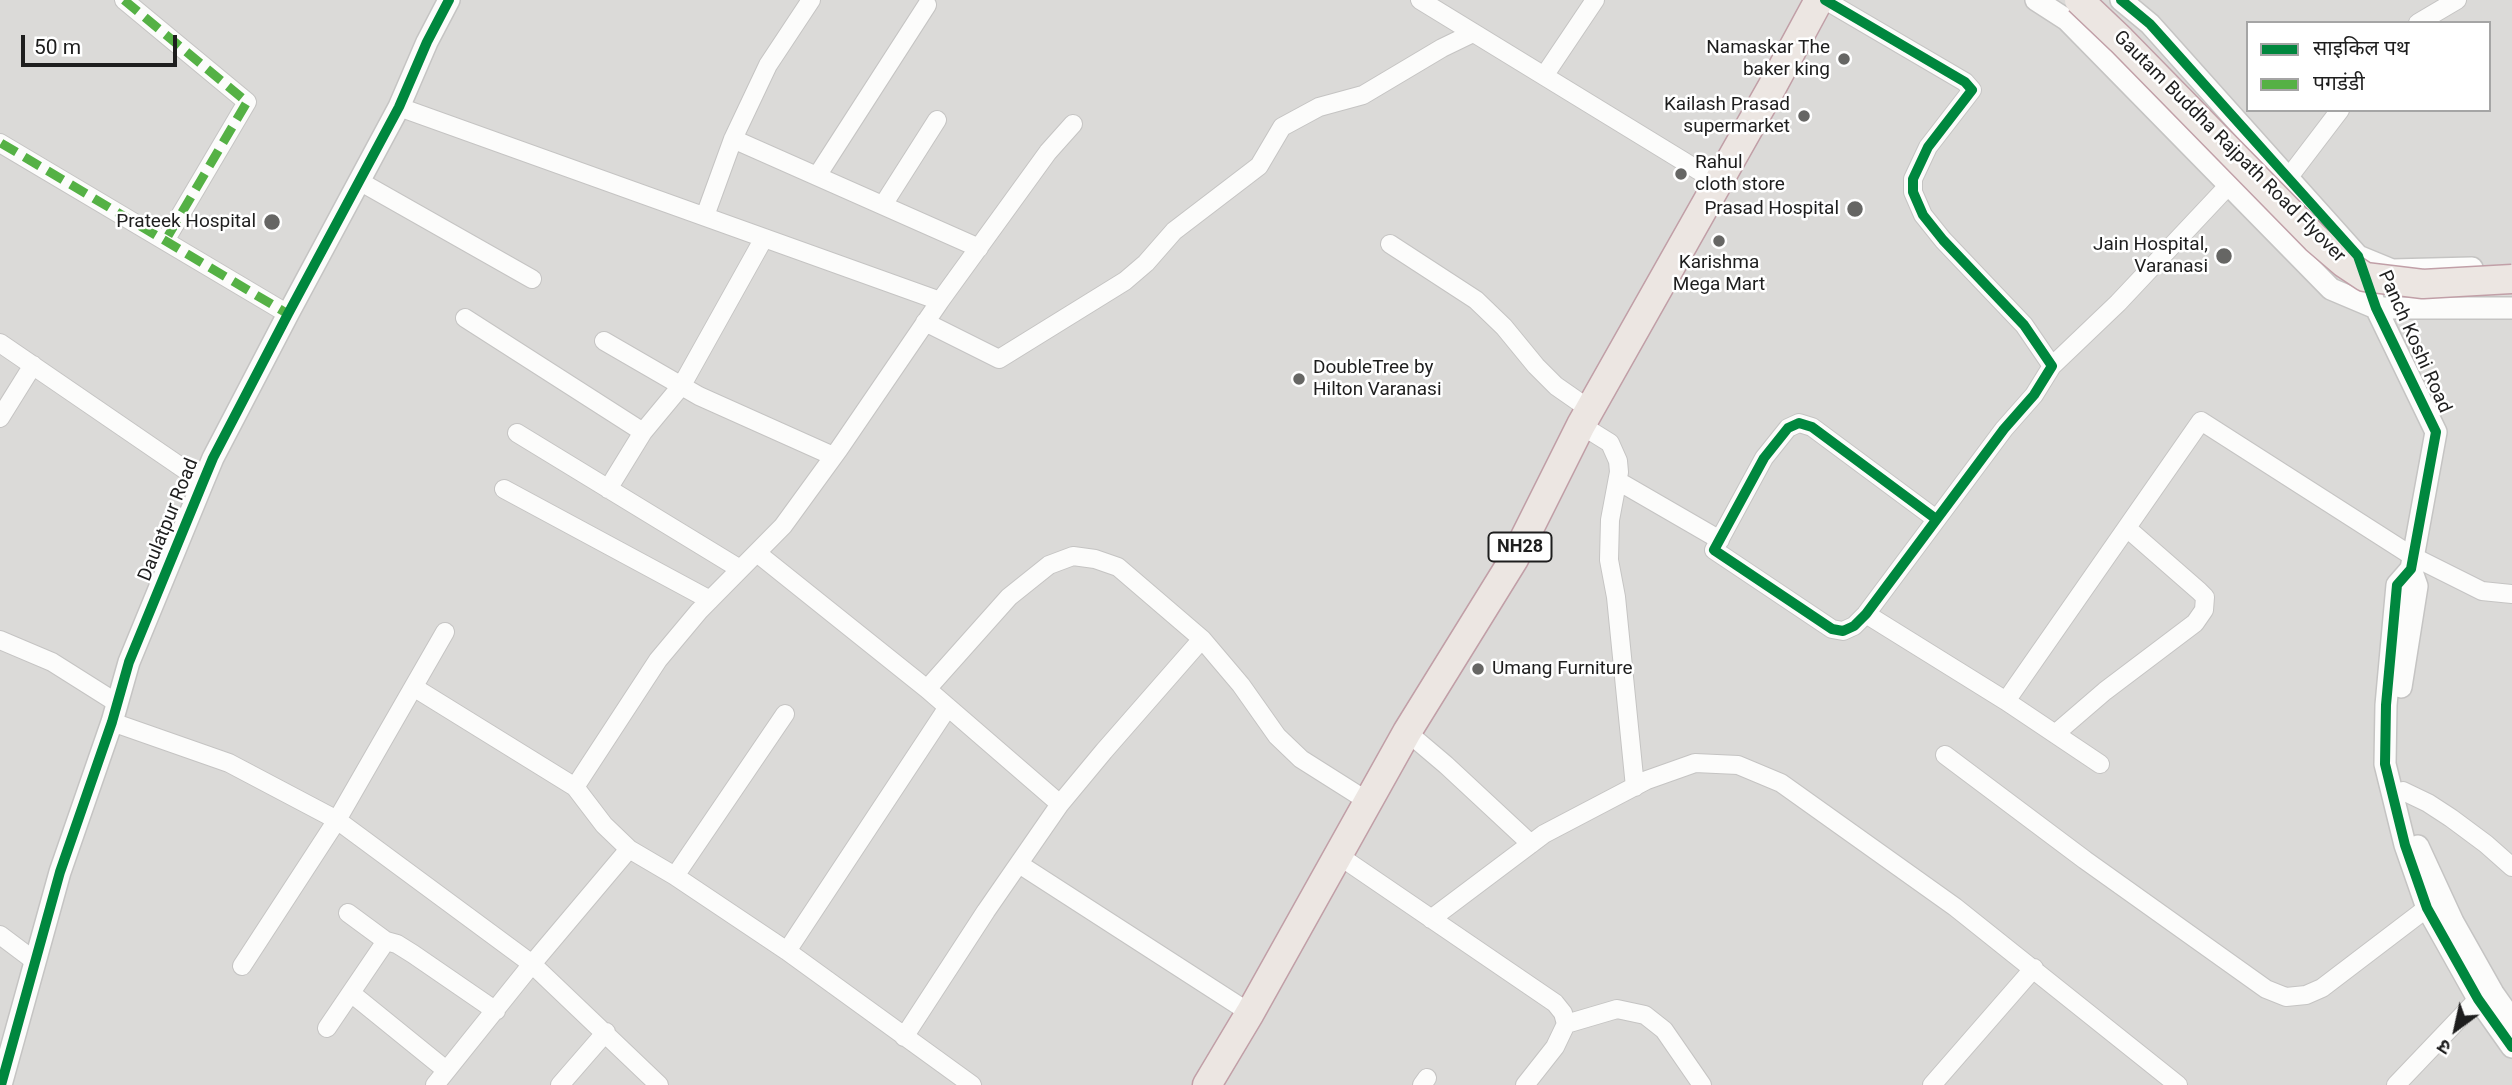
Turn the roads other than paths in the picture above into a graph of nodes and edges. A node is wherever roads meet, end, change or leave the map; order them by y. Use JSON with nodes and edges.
{"nodes":[{"id":1,"x":124,"y":0,"type":"edge"},
{"id":2,"x":449,"y":0,"type":"edge"},
{"id":3,"x":811,"y":0,"type":"edge"},
{"id":4,"x":1420,"y":0,"type":"edge"},
{"id":5,"x":1595,"y":0,"type":"edge"},
{"id":6,"x":1819,"y":0,"type":"edge"},
{"id":7,"x":1825,"y":0,"type":"edge"},
{"id":8,"x":2036,"y":0,"type":"edge"},
{"id":9,"x":2079,"y":0,"type":"edge"},
{"id":10,"x":2121,"y":0,"type":"edge"},
{"id":11,"x":2457,"y":0,"type":"edge"},
{"id":12,"x":927,"y":5,"type":"dead end"},
{"id":13,"x":2421,"y":21,"type":"edge"},
{"id":14,"x":1474,"y":33,"type":"junction"},
{"id":15,"x":1544,"y":76,"type":"junction"},
{"id":16,"x":399,"y":107,"type":"junction"},
{"id":17,"x":2338,"y":112,"type":"edge"},
{"id":18,"x":937,"y":120,"type":"dead end"},
{"id":19,"x":1073,"y":124,"type":"dead end"},
{"id":20,"x":733,"y":139,"type":"junction"},
{"id":21,"x":0,"y":143,"type":"edge"},
{"id":22,"x":817,"y":176,"type":"junction"},
{"id":23,"x":2287,"y":177,"type":"junction"},
{"id":24,"x":359,"y":181,"type":"junction"},
{"id":25,"x":1718,"y":183,"type":"junction"},
{"id":26,"x":2228,"y":186,"type":"junction"},
{"id":27,"x":883,"y":205,"type":"junction"},
{"id":28,"x":2249,"y":207,"type":"junction"},
{"id":29,"x":705,"y":216,"type":"junction"},
{"id":30,"x":764,"y":237,"type":"junction"},
{"id":31,"x":165,"y":241,"type":"junction"},
{"id":32,"x":1390,"y":244,"type":"dead end"},
{"id":33,"x":979,"y":247,"type":"junction"},
{"id":34,"x":2358,"y":256,"type":"junction"},
{"id":35,"x":2512,"y":267,"type":"edge"},
{"id":36,"x":531,"y":279,"type":"dead end"},
{"id":37,"x":2512,"y":279,"type":"edge"},
{"id":38,"x":940,"y":301,"type":"junction"},
{"id":39,"x":2376,"y":308,"type":"junction"},
{"id":40,"x":2512,"y":308,"type":"edge"},
{"id":41,"x":288,"y":314,"type":"junction"},
{"id":42,"x":465,"y":318,"type":"dead end"},
{"id":43,"x":925,"y":322,"type":"junction"},
{"id":44,"x":604,"y":341,"type":"dead end"},
{"id":45,"x":0,"y":343,"type":"edge"},
{"id":46,"x":33,"y":365,"type":"junction"},
{"id":47,"x":2052,"y":366,"type":"junction"},
{"id":48,"x":682,"y":386,"type":"junction"},
{"id":49,"x":1585,"y":417,"type":"junction"},
{"id":50,"x":0,"y":418,"type":"edge"},
{"id":51,"x":643,"y":432,"type":"junction"},
{"id":52,"x":517,"y":433,"type":"dead end"},
{"id":53,"x":833,"y":456,"type":"junction"},
{"id":54,"x":1618,"y":481,"type":"junction"},
{"id":55,"x":203,"y":482,"type":"junction"},
{"id":56,"x":504,"y":489,"type":"dead end"},
{"id":57,"x":608,"y":489,"type":"junction"},
{"id":58,"x":1936,"y":519,"type":"junction"},
{"id":59,"x":2128,"y":529,"type":"junction"},
{"id":60,"x":1720,"y":540,"type":"junction"},
{"id":61,"x":757,"y":553,"type":"junction"},
{"id":62,"x":2412,"y":563,"type":"junction"},
{"id":63,"x":740,"y":569,"type":"junction"},
{"id":64,"x":2512,"y":594,"type":"edge"},
{"id":65,"x":710,"y":600,"type":"junction"},
{"id":66,"x":1866,"y":614,"type":"junction"},
{"id":67,"x":445,"y":632,"type":"dead end"},
{"id":68,"x":0,"y":639,"type":"edge"},
{"id":69,"x":1202,"y":639,"type":"junction"},
{"id":70,"x":415,"y":688,"type":"junction"},
{"id":71,"x":927,"y":689,"type":"junction"},
{"id":72,"x":2006,"y":701,"type":"junction"},
{"id":73,"x":948,"y":708,"type":"junction"},
{"id":74,"x":114,"y":712,"type":"junction"},
{"id":75,"x":785,"y":714,"type":"dead end"},
{"id":76,"x":1407,"y":732,"type":"junction"},
{"id":77,"x":2055,"y":734,"type":"junction"},
{"id":78,"x":1945,"y":755,"type":"dead end"},
{"id":79,"x":2100,"y":764,"type":"dead end"},
{"id":80,"x":575,"y":787,"type":"junction"},
{"id":81,"x":1635,"y":787,"type":"junction"},
{"id":82,"x":2403,"y":791,"type":"junction"},
{"id":83,"x":1369,"y":802,"type":"junction"},
{"id":84,"x":1060,"y":804,"type":"junction"},
{"id":85,"x":338,"y":820,"type":"junction"},
{"id":86,"x":1531,"y":844,"type":"junction"},
{"id":87,"x":629,"y":849,"type":"junction"},
{"id":88,"x":1338,"y":855,"type":"junction"},
{"id":89,"x":1018,"y":864,"type":"junction"},
{"id":90,"x":2512,"y":867,"type":"edge"},
{"id":91,"x":675,"y":876,"type":"junction"},
{"id":92,"x":2427,"y":908,"type":"junction"},
{"id":93,"x":348,"y":913,"type":"dead end"},
{"id":94,"x":1430,"y":919,"type":"junction"},
{"id":95,"x":0,"y":935,"type":"edge"},
{"id":96,"x":386,"y":941,"type":"junction"},
{"id":97,"x":787,"y":951,"type":"junction"},
{"id":98,"x":36,"y":962,"type":"junction"},
{"id":99,"x":532,"y":964,"type":"junction"},
{"id":100,"x":242,"y":966,"type":"dead end"},
{"id":101,"x":2034,"y":968,"type":"junction"},
{"id":102,"x":351,"y":993,"type":"junction"},
{"id":103,"x":2478,"y":999,"type":"junction"},
{"id":104,"x":496,"y":1011,"type":"junction"},
{"id":105,"x":1250,"y":1013,"type":"junction"},
{"id":106,"x":2512,"y":1020,"type":"edge"},
{"id":107,"x":1566,"y":1024,"type":"junction"},
{"id":108,"x":327,"y":1028,"type":"dead end"},
{"id":109,"x":606,"y":1032,"type":"junction"},
{"id":110,"x":904,"y":1037,"type":"junction"},
{"id":111,"x":2512,"y":1047,"type":"edge"},
{"id":112,"x":446,"y":1070,"type":"junction"},
{"id":113,"x":1,"y":1085,"type":"edge"},
{"id":114,"x":435,"y":1085,"type":"edge"},
{"id":115,"x":560,"y":1085,"type":"edge"},
{"id":116,"x":659,"y":1085,"type":"edge"},
{"id":117,"x":972,"y":1085,"type":"edge"},
{"id":118,"x":1207,"y":1085,"type":"edge"},
{"id":119,"x":1525,"y":1085,"type":"edge"},
{"id":120,"x":1702,"y":1085,"type":"edge"},
{"id":121,"x":1932,"y":1085,"type":"edge"},
{"id":122,"x":2178,"y":1085,"type":"edge"},
{"id":123,"x":2396,"y":1085,"type":"edge"}],
"edges":[{"from":1,"to":31,"type":"street"},
{"from":2,"to":16,"type":"street","name":"Daulatpur Road"},
{"from":3,"to":20,"type":"street"},
{"from":4,"to":14,"type":"street"},
{"from":5,"to":15,"type":"street"},
{"from":6,"to":25,"type":"highway","number":"NH28"},
{"from":7,"to":47,"type":"street"},
{"from":8,"to":26,"type":"street","name":"Panch Koshi Road"},
{"from":9,"to":37,"type":"highway","name":"Gautam Buddha Rajpath Road Flyover","bridge":true},
{"from":10,"to":23,"type":"street","name":"Panch Koshi Road"},
{"from":11,"to":13,"type":"street"},
{"from":12,"to":22,"type":"street"},
{"from":14,"to":15,"type":"street"},
{"from":14,"to":43,"type":"street"},
{"from":15,"to":25,"type":"street"},
{"from":16,"to":24,"type":"street","name":"Daulatpur Road"},
{"from":16,"to":29,"type":"street"},
{"from":17,"to":23,"type":"street"},
{"from":18,"to":27,"type":"street"},
{"from":19,"to":33,"type":"street"},
{"from":20,"to":22,"type":"street"},
{"from":20,"to":29,"type":"street"},
{"from":21,"to":31,"type":"street"},
{"from":22,"to":27,"type":"street"},
{"from":23,"to":28,"type":"street"},
{"from":23,"to":34,"type":"street","name":"Panch Koshi Road"},
{"from":24,"to":36,"type":"street"},
{"from":24,"to":41,"type":"street","name":"Daulatpur Road"},
{"from":25,"to":49,"type":"highway","number":"NH28"},
{"from":26,"to":28,"type":"street","name":"Panch Koshi Road"},
{"from":26,"to":47,"type":"street"},
{"from":27,"to":33,"type":"street"},
{"from":28,"to":39,"type":"street","name":"Panch Koshi Road"},
{"from":29,"to":30,"type":"street"},
{"from":30,"to":38,"type":"street"},
{"from":30,"to":48,"type":"street"},
{"from":31,"to":41,"type":"street"},
{"from":32,"to":49,"type":"street"},
{"from":33,"to":38,"type":"street"},
{"from":34,"to":35,"type":"street"},
{"from":34,"to":39,"type":"street","name":"Panch Koshi Road"},
{"from":38,"to":43,"type":"street"},
{"from":39,"to":40,"type":"street"},
{"from":39,"to":62,"type":"street","name":"Panch Koshi Road"},
{"from":41,"to":55,"type":"street","name":"Daulatpur Road"},
{"from":42,"to":51,"type":"street"},
{"from":43,"to":53,"type":"street"},
{"from":44,"to":48,"type":"street"},
{"from":45,"to":46,"type":"street"},
{"from":46,"to":50,"type":"street"},
{"from":46,"to":55,"type":"street"},
{"from":47,"to":58,"type":"street"},
{"from":48,"to":51,"type":"street"},
{"from":48,"to":53,"type":"street"},
{"from":49,"to":54,"type":"street"},
{"from":49,"to":76,"type":"highway","number":"NH28"},
{"from":51,"to":57,"type":"street"},
{"from":52,"to":57,"type":"street"},
{"from":53,"to":61,"type":"street"},
{"from":54,"to":60,"type":"street"},
{"from":54,"to":81,"type":"street"},
{"from":55,"to":74,"type":"street","name":"Daulatpur Road"},
{"from":56,"to":65,"type":"street"},
{"from":57,"to":63,"type":"street"},
{"from":58,"to":60,"type":"street"},
{"from":58,"to":66,"type":"street"},
{"from":59,"to":62,"type":"street"},
{"from":59,"to":72,"type":"street"},
{"from":59,"to":77,"type":"street"},
{"from":60,"to":66,"type":"street"},
{"from":61,"to":63,"type":"street"},
{"from":61,"to":71,"type":"street"},
{"from":62,"to":64,"type":"street"},
{"from":62,"to":82,"type":"street"},
{"from":62,"to":92,"type":"street","name":"Panch Koshi Road"},
{"from":63,"to":65,"type":"street"},
{"from":65,"to":80,"type":"street"},
{"from":66,"to":72,"type":"street"},
{"from":67,"to":70,"type":"street"},
{"from":68,"to":74,"type":"street"},
{"from":69,"to":71,"type":"street"},
{"from":69,"to":83,"type":"street"},
{"from":69,"to":84,"type":"street"},
{"from":70,"to":80,"type":"street"},
{"from":70,"to":85,"type":"street"},
{"from":71,"to":73,"type":"street"},
{"from":72,"to":77,"type":"street"},
{"from":73,"to":84,"type":"street"},
{"from":73,"to":97,"type":"street"},
{"from":74,"to":85,"type":"street"},
{"from":74,"to":98,"type":"street","name":"Daulatpur Road"},
{"from":75,"to":91,"type":"street"},
{"from":76,"to":83,"type":"highway","number":"NH28"},
{"from":76,"to":86,"type":"street"},
{"from":77,"to":79,"type":"street"},
{"from":78,"to":92,"type":"street"},
{"from":80,"to":87,"type":"street"},
{"from":81,"to":86,"type":"street"},
{"from":81,"to":101,"type":"street"},
{"from":82,"to":90,"type":"street"},
{"from":82,"to":106,"type":"street"},
{"from":83,"to":88,"type":"highway","number":"NH28"},
{"from":84,"to":89,"type":"street"},
{"from":85,"to":99,"type":"street"},
{"from":85,"to":100,"type":"street"},
{"from":86,"to":94,"type":"street"},
{"from":87,"to":91,"type":"street"},
{"from":87,"to":99,"type":"street"},
{"from":88,"to":94,"type":"street"},
{"from":88,"to":105,"type":"highway","number":"NH28"},
{"from":89,"to":105,"type":"street"},
{"from":89,"to":110,"type":"street"},
{"from":91,"to":97,"type":"street"},
{"from":92,"to":103,"type":"street","name":"Panch Koshi Road"},
{"from":93,"to":96,"type":"street"},
{"from":94,"to":107,"type":"street"},
{"from":95,"to":98,"type":"street"},
{"from":96,"to":102,"type":"street"},
{"from":96,"to":104,"type":"street"},
{"from":97,"to":110,"type":"street"},
{"from":98,"to":113,"type":"street","name":"Daulatpur Road"},
{"from":99,"to":104,"type":"street"},
{"from":99,"to":109,"type":"street"},
{"from":101,"to":121,"type":"street"},
{"from":101,"to":122,"type":"street"},
{"from":102,"to":108,"type":"street"},
{"from":102,"to":112,"type":"street"},
{"from":103,"to":111,"type":"street","name":"Panch Koshi Road"},
{"from":103,"to":123,"type":"street"},
{"from":104,"to":112,"type":"street"},
{"from":105,"to":118,"type":"highway","number":"NH28"},
{"from":107,"to":119,"type":"street"},
{"from":107,"to":120,"type":"street"},
{"from":109,"to":115,"type":"street"},
{"from":109,"to":116,"type":"street"},
{"from":110,"to":117,"type":"street"},
{"from":112,"to":114,"type":"street"}]}
